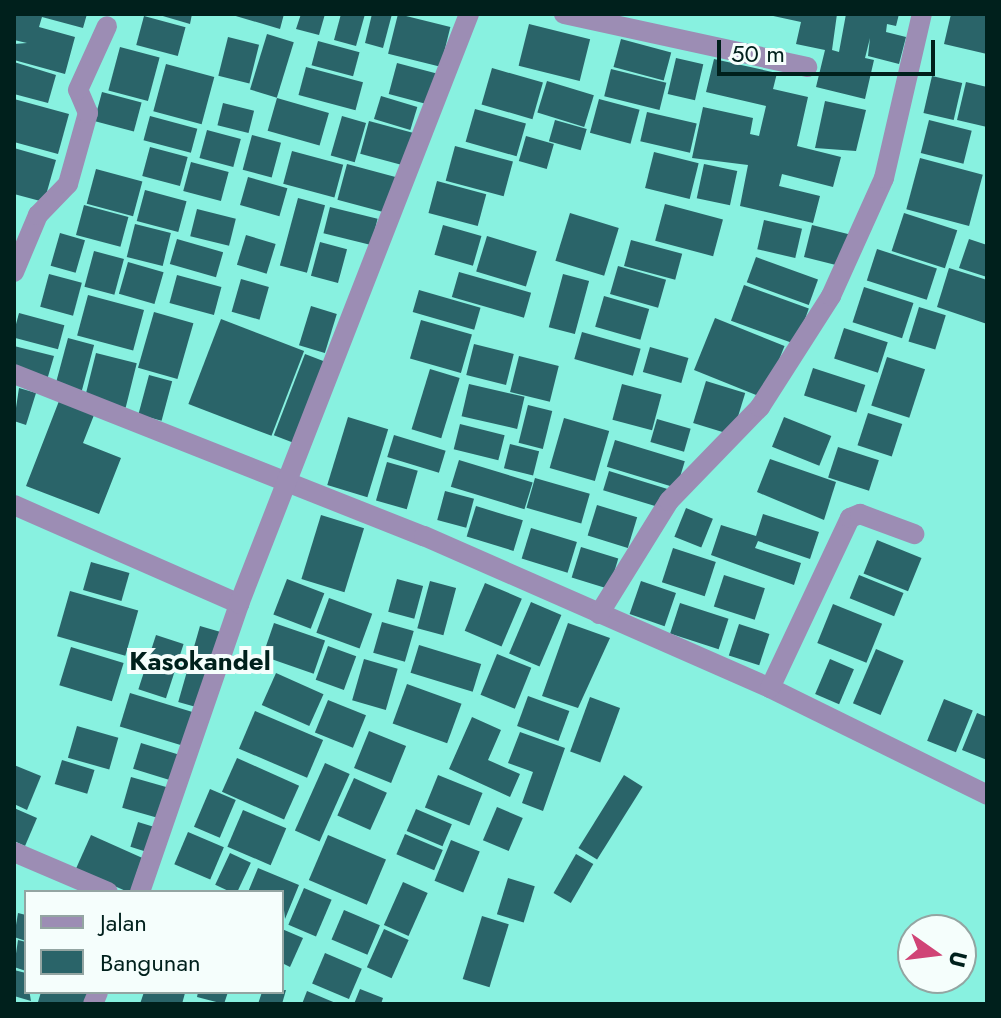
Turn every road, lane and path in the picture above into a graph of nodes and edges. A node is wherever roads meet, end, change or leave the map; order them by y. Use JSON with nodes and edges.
{"nodes":[{"id":1,"x":469,"y":14,"type":"edge"},
{"id":2,"x":564,"y":14,"type":"edge"},
{"id":3,"x":922,"y":14,"type":"edge"},
{"id":4,"x":107,"y":26,"type":"dead end"},
{"id":5,"x":807,"y":67,"type":"dead end"},
{"id":6,"x":14,"y":272,"type":"edge"},
{"id":7,"x":14,"y":374,"type":"edge"},
{"id":8,"x":289,"y":481,"type":"junction"},
{"id":9,"x":14,"y":505,"type":"edge"},
{"id":10,"x":914,"y":534,"type":"dead end"},
{"id":11,"x":239,"y":604,"type":"junction"},
{"id":12,"x":599,"y":614,"type":"junction"},
{"id":13,"x":770,"y":688,"type":"junction"},
{"id":14,"x":987,"y":795,"type":"edge"},
{"id":15,"x":14,"y":852,"type":"edge"},
{"id":16,"x":103,"y":890,"type":"edge"},
{"id":17,"x":141,"y":890,"type":"edge"}],
"edges":[{"from":1,"to":8,"type":"street"},
{"from":2,"to":5,"type":"street"},
{"from":3,"to":12,"type":"street"},
{"from":4,"to":6,"type":"street"},
{"from":7,"to":8,"type":"street"},
{"from":8,"to":11,"type":"street"},
{"from":8,"to":12,"type":"street"},
{"from":9,"to":11,"type":"street"},
{"from":10,"to":13,"type":"street"},
{"from":11,"to":17,"type":"street"},
{"from":12,"to":13,"type":"street"},
{"from":13,"to":14,"type":"street"},
{"from":15,"to":16,"type":"street"}]}
